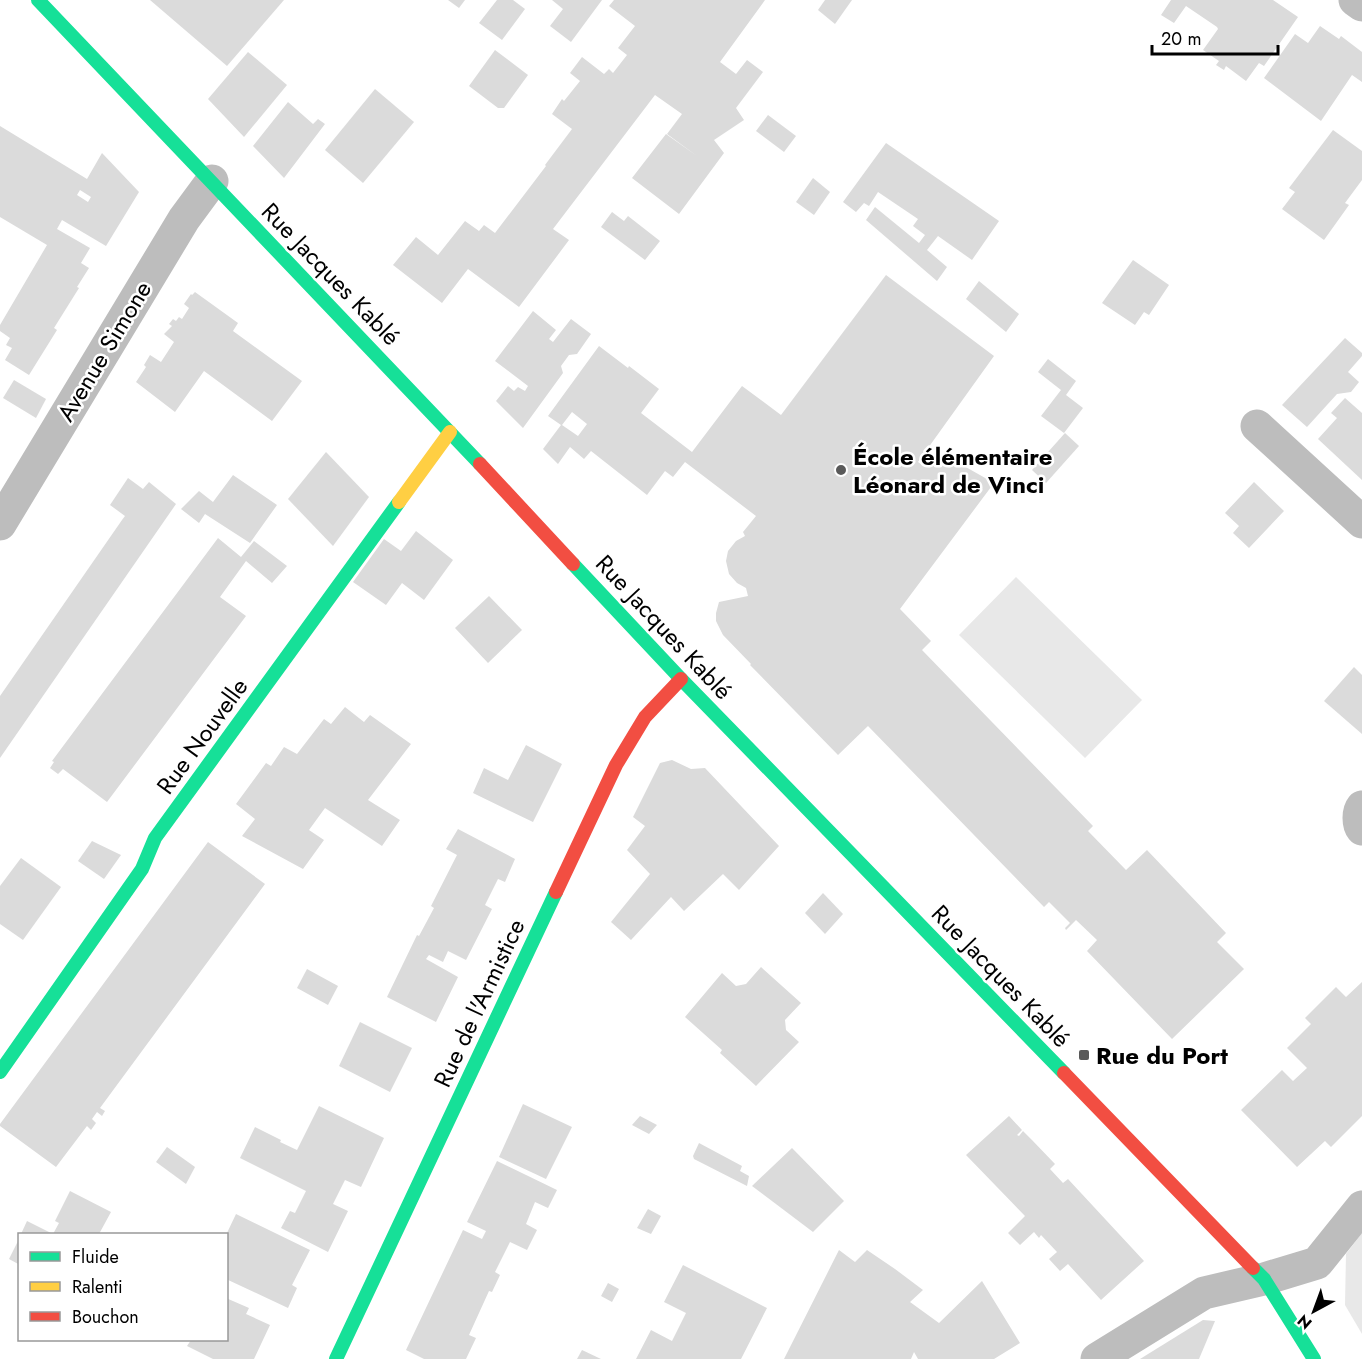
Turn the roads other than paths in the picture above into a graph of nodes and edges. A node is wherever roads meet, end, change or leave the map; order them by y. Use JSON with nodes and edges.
{"nodes":[{"id":1,"x":38,"y":0,"type":"edge"},
{"id":2,"x":1355,"y":0,"type":"edge"},
{"id":3,"x":1362,"y":5,"type":"edge"},
{"id":4,"x":212,"y":181,"type":"junction"},
{"id":5,"x":1257,"y":426,"type":"dead end"},
{"id":6,"x":450,"y":432,"type":"junction"},
{"id":7,"x":1362,"y":522,"type":"edge"},
{"id":8,"x":0,"y":524,"type":"edge"},
{"id":9,"x":681,"y":679,"type":"junction"},
{"id":10,"x":1362,"y":807,"type":"edge"},
{"id":11,"x":1362,"y":830,"type":"edge"},
{"id":12,"x":0,"y":1072,"type":"edge"},
{"id":13,"x":1362,"y":1207,"type":"edge"},
{"id":14,"x":1264,"y":1279,"type":"junction"},
{"id":15,"x":336,"y":1359,"type":"edge"},
{"id":16,"x":1097,"y":1359,"type":"edge"},
{"id":17,"x":1314,"y":1359,"type":"edge"}],
"edges":[{"from":1,"to":4,"type":"main road","name":"Rue Jacques Kablé"},
{"from":2,"to":3,"type":"street"},
{"from":4,"to":6,"type":"main road","name":"Rue Jacques Kablé"},
{"from":4,"to":8,"type":"street","name":"Avenue Simone"},
{"from":5,"to":7,"type":"street"},
{"from":6,"to":9,"type":"main road","name":"Rue Jacques Kablé"},
{"from":6,"to":12,"type":"main road","name":"Rue Nouvelle"},
{"from":9,"to":14,"type":"main road","name":"Rue Jacques Kablé"},
{"from":9,"to":15,"type":"main road","name":"Rue de l'Armistice"},
{"from":10,"to":11,"type":"street"},
{"from":13,"to":14,"type":"street"},
{"from":14,"to":16,"type":"street"},
{"from":14,"to":17,"type":"main road","name":"Rue Jacques Kablé"}]}
